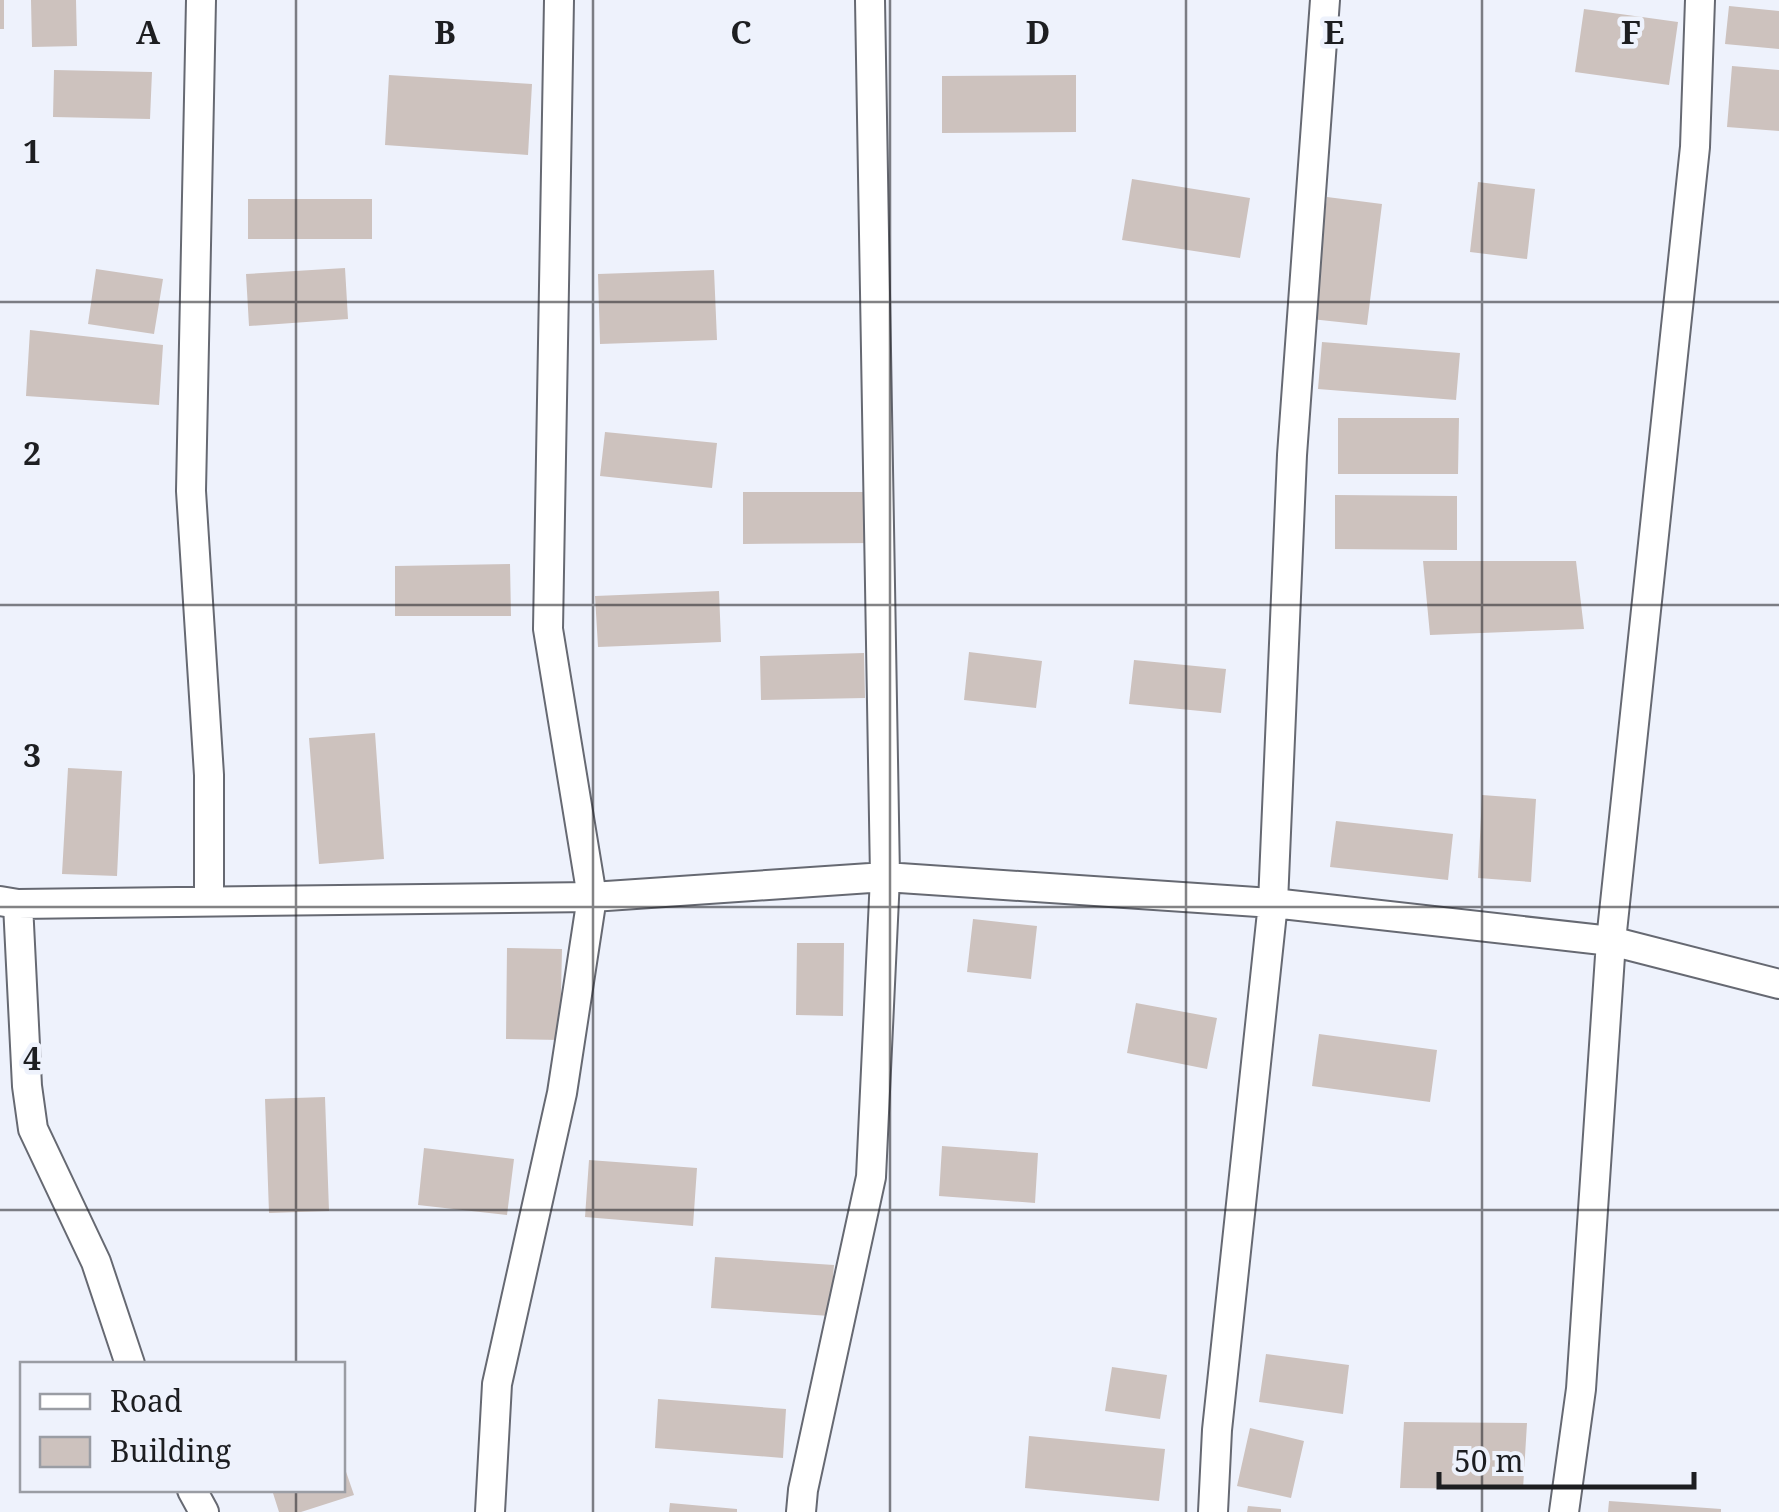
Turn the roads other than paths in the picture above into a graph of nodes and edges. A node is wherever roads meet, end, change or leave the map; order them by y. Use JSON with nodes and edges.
{"nodes":[{"id":1,"x":202,"y":0,"type":"edge"},
{"id":2,"x":558,"y":0,"type":"edge"},
{"id":3,"x":870,"y":0,"type":"edge"},
{"id":4,"x":1325,"y":0,"type":"edge"},
{"id":5,"x":1700,"y":0,"type":"edge"},
{"id":6,"x":885,"y":878,"type":"junction"},
{"id":7,"x":592,"y":897,"type":"junction"},
{"id":8,"x":209,"y":901,"type":"junction"},
{"id":9,"x":9,"y":902,"type":"edge"},
{"id":10,"x":1273,"y":903,"type":"junction"},
{"id":11,"x":1611,"y":941,"type":"junction"},
{"id":12,"x":1779,"y":984,"type":"edge"},
{"id":13,"x":129,"y":1362,"type":"edge"},
{"id":14,"x":490,"y":1512,"type":"edge"},
{"id":15,"x":801,"y":1512,"type":"edge"},
{"id":16,"x":1212,"y":1512,"type":"edge"},
{"id":17,"x":1564,"y":1512,"type":"edge"}],
"edges":[{"from":1,"to":8,"type":"street"},
{"from":2,"to":7,"type":"street"},
{"from":3,"to":6,"type":"street"},
{"from":4,"to":10,"type":"street"},
{"from":5,"to":11,"type":"street"},
{"from":6,"to":7,"type":"street"},
{"from":6,"to":10,"type":"street"},
{"from":6,"to":15,"type":"street"},
{"from":7,"to":8,"type":"street"},
{"from":7,"to":14,"type":"street"},
{"from":8,"to":9,"type":"street"},
{"from":9,"to":13,"type":"street"},
{"from":10,"to":11,"type":"street"},
{"from":10,"to":16,"type":"street"},
{"from":11,"to":12,"type":"street"},
{"from":11,"to":17,"type":"street"}]}
